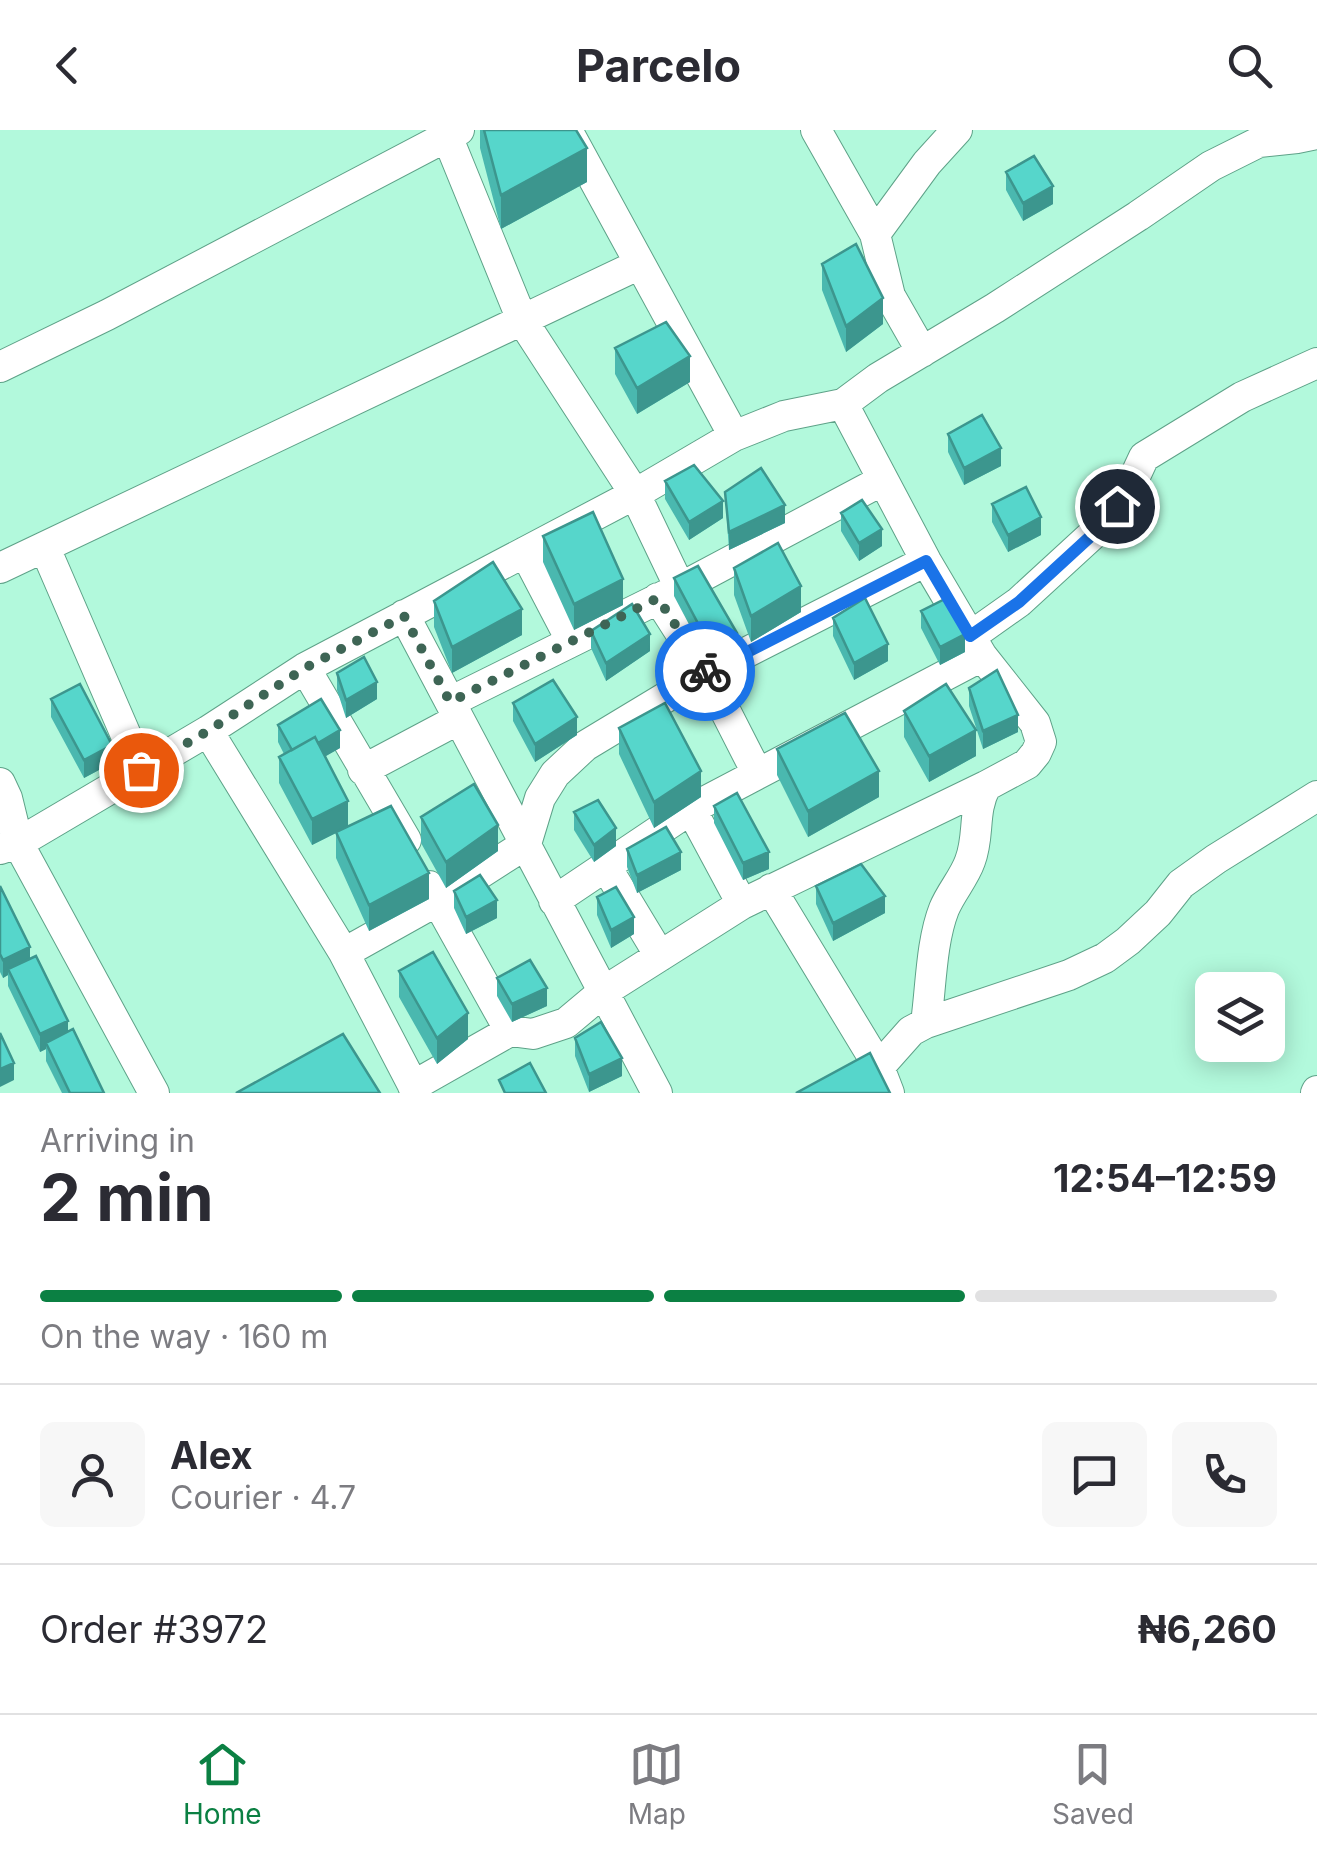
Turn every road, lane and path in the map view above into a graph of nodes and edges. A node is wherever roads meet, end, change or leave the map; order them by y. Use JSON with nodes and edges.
{"nodes":[{"id":1,"x":566,"y":130,"type":"edge"},
{"id":2,"x":816,"y":130,"type":"edge"},
{"id":3,"x":957,"y":130,"type":"edge"},
{"id":4,"x":453,"y":133,"type":"edge"},
{"id":5,"x":1317,"y":134,"type":"edge"},
{"id":6,"x":875,"y":234,"type":"junction"},
{"id":7,"x":640,"y":264,"type":"junction"},
{"id":8,"x":522,"y":320,"type":"junction"},
{"id":9,"x":922,"y":352,"type":"junction"},
{"id":10,"x":1317,"y":363,"type":"edge"},
{"id":11,"x":0,"y":367,"type":"edge"},
{"id":12,"x":843,"y":404,"type":"junction"},
{"id":13,"x":734,"y":436,"type":"junction"},
{"id":14,"x":884,"y":480,"type":"junction"},
{"id":15,"x":635,"y":494,"type":"junction"},
{"id":16,"x":45,"y":548,"type":"junction"},
{"id":17,"x":525,"y":552,"type":"junction"},
{"id":18,"x":926,"y":561,"type":"junction"},
{"id":19,"x":0,"y":568,"type":"edge"},
{"id":20,"x":669,"y":593,"type":"junction"},
{"id":21,"x":404,"y":616,"type":"junction"},
{"id":22,"x":571,"y":640,"type":"junction"},
{"id":23,"x":976,"y":646,"type":"junction"},
{"id":24,"x":305,"y":668,"type":"junction"},
{"id":25,"x":706,"y":673,"type":"junction"},
{"id":26,"x":455,"y":711,"type":"junction"},
{"id":27,"x":208,"y":731,"type":"junction"},
{"id":28,"x":141,"y":770,"type":"junction"},
{"id":29,"x":363,"y":770,"type":"junction"},
{"id":30,"x":757,"y":773,"type":"junction"},
{"id":31,"x":0,"y":783,"type":"edge"},
{"id":32,"x":494,"y":784,"type":"junction"},
{"id":33,"x":986,"y":786,"type":"junction"},
{"id":34,"x":1317,"y":796,"type":"edge"},
{"id":35,"x":464,"y":801,"type":"edge"},
{"id":36,"x":691,"y":808,"type":"junction"},
{"id":37,"x":433,"y":818,"type":"edge"},
{"id":38,"x":403,"y":834,"type":"junction"},
{"id":39,"x":526,"y":844,"type":"junction"},
{"id":40,"x":9,"y":846,"type":"edge"},
{"id":41,"x":606,"y":865,"type":"junction"},
{"id":42,"x":771,"y":889,"type":"junction"},
{"id":43,"x":437,"y":901,"type":"junction"},
{"id":44,"x":554,"y":901,"type":"junction"},
{"id":45,"x":742,"y":904,"type":"junction"},
{"id":46,"x":344,"y":954,"type":"junction"},
{"id":47,"x":660,"y":956,"type":"junction"},
{"id":48,"x":603,"y":992,"type":"junction"},
{"id":49,"x":926,"y":1023,"type":"junction"},
{"id":50,"x":510,"y":1032,"type":"junction"},
{"id":51,"x":884,"y":1080,"type":"edge"},
{"id":52,"x":415,"y":1089,"type":"edge"},
{"id":53,"x":154,"y":1093,"type":"edge"},
{"id":54,"x":657,"y":1093,"type":"edge"}],
"edges":[{"from":1,"to":7,"type":"street"},
{"from":2,"to":6,"type":"street"},
{"from":3,"to":6,"type":"street"},
{"from":4,"to":8,"type":"street"},
{"from":4,"to":11,"type":"street"},
{"from":5,"to":9,"type":"street"},
{"from":6,"to":9,"type":"street"},
{"from":7,"to":8,"type":"street"},
{"from":7,"to":13,"type":"street"},
{"from":8,"to":15,"type":"street"},
{"from":8,"to":16,"type":"street"},
{"from":9,"to":12,"type":"street"},
{"from":10,"to":23,"type":"street"},
{"from":12,"to":13,"type":"street"},
{"from":12,"to":14,"type":"street"},
{"from":13,"to":15,"type":"street"},
{"from":14,"to":18,"type":"street"},
{"from":14,"to":20,"type":"street"},
{"from":15,"to":17,"type":"street"},
{"from":15,"to":20,"type":"street"},
{"from":16,"to":19,"type":"street"},
{"from":16,"to":28,"type":"street"},
{"from":17,"to":21,"type":"street"},
{"from":17,"to":22,"type":"street"},
{"from":18,"to":23,"type":"street"},
{"from":18,"to":25,"type":"street"},
{"from":20,"to":22,"type":"street"},
{"from":20,"to":25,"type":"street"},
{"from":21,"to":24,"type":"street"},
{"from":21,"to":26,"type":"street"},
{"from":22,"to":26,"type":"street"},
{"from":23,"to":30,"type":"street"},
{"from":23,"to":33,"type":"street"},
{"from":24,"to":27,"type":"street"},
{"from":24,"to":29,"type":"street"},
{"from":25,"to":30,"type":"street"},
{"from":25,"to":39,"type":"street"},
{"from":26,"to":29,"type":"street"},
{"from":26,"to":32,"type":"street"},
{"from":27,"to":28,"type":"street"},
{"from":27,"to":46,"type":"street"},
{"from":28,"to":40,"type":"street"},
{"from":29,"to":38,"type":"street"},
{"from":30,"to":36,"type":"street"},
{"from":31,"to":40,"type":"street"},
{"from":32,"to":35,"type":"street"},
{"from":32,"to":39,"type":"street"},
{"from":33,"to":42,"type":"street"},
{"from":33,"to":49,"type":"street"},
{"from":34,"to":49,"type":"street"},
{"from":36,"to":41,"type":"street"},
{"from":36,"to":45,"type":"street"},
{"from":37,"to":38,"type":"street"},
{"from":38,"to":43,"type":"street"},
{"from":39,"to":43,"type":"street"},
{"from":39,"to":44,"type":"street"},
{"from":40,"to":53,"type":"street"},
{"from":41,"to":44,"type":"street"},
{"from":41,"to":47,"type":"street"},
{"from":42,"to":45,"type":"street"},
{"from":42,"to":51,"type":"street"},
{"from":43,"to":46,"type":"street"},
{"from":43,"to":50,"type":"street"},
{"from":44,"to":48,"type":"street"},
{"from":45,"to":47,"type":"street"},
{"from":46,"to":52,"type":"street"},
{"from":47,"to":48,"type":"street"},
{"from":48,"to":50,"type":"street"},
{"from":48,"to":54,"type":"street"},
{"from":49,"to":51,"type":"street"},
{"from":50,"to":52,"type":"street"}]}
